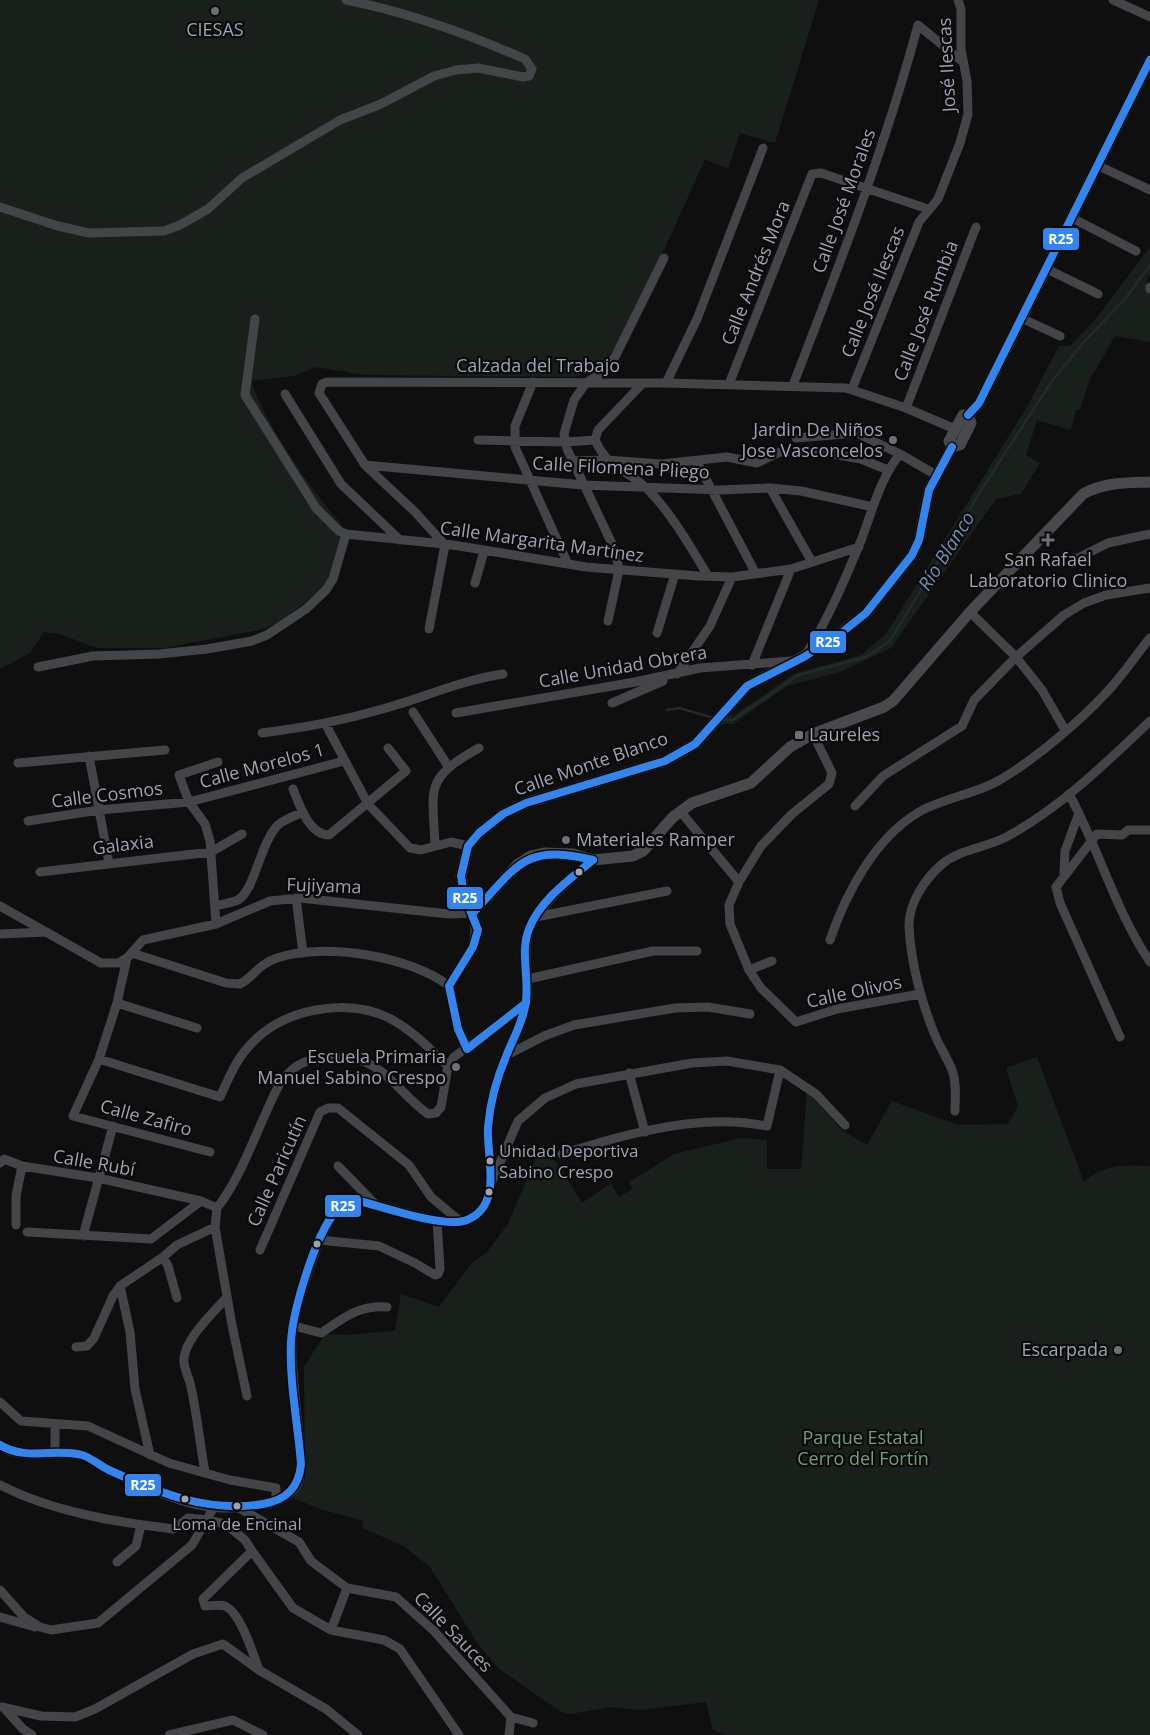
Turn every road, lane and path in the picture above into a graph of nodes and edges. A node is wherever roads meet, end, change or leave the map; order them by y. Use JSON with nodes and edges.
{"nodes":[{"id":1,"x":346,"y":0,"type":"edge"},
{"id":2,"x":958,"y":0,"type":"edge"},
{"id":3,"x":1113,"y":0,"type":"edge"},
{"id":4,"x":1150,"y":17,"type":"edge"},
{"id":5,"x":1150,"y":60,"type":"edge"},
{"id":6,"x":963,"y":62,"type":"junction"},
{"id":7,"x":763,"y":148,"type":"dead end"},
{"id":8,"x":1099,"y":166,"type":"junction"},
{"id":9,"x":868,"y":188,"type":"junction"},
{"id":10,"x":1150,"y":190,"type":"edge"},
{"id":11,"x":0,"y":207,"type":"edge"},
{"id":12,"x":928,"y":209,"type":"junction"},
{"id":13,"x":1072,"y":218,"type":"junction"},
{"id":14,"x":976,"y":227,"type":"dead end"},
{"id":15,"x":1136,"y":251,"type":"dead end"},
{"id":16,"x":664,"y":258,"type":"dead end"},
{"id":17,"x":1046,"y":269,"type":"junction"},
{"id":18,"x":1098,"y":294,"type":"dead end"},
{"id":19,"x":1021,"y":318,"type":"junction"},
{"id":20,"x":255,"y":319,"type":"dead end"},
{"id":21,"x":1060,"y":336,"type":"dead end"},
{"id":22,"x":533,"y":382,"type":"junction"},
{"id":23,"x":586,"y":383,"type":"junction"},
{"id":24,"x":643,"y":383,"type":"junction"},
{"id":25,"x":666,"y":383,"type":"junction"},
{"id":26,"x":729,"y":384,"type":"junction"},
{"id":27,"x":793,"y":385,"type":"junction"},
{"id":28,"x":852,"y":389,"type":"junction"},
{"id":29,"x":285,"y":394,"type":"dead end"},
{"id":30,"x":906,"y":408,"type":"junction"},
{"id":31,"x":968,"y":415,"type":"junction"},
{"id":32,"x":955,"y":429,"type":"junction"},
{"id":33,"x":796,"y":438,"type":"dead end"},
{"id":34,"x":478,"y":440,"type":"dead end"},
{"id":35,"x":595,"y":440,"type":"junction"},
{"id":36,"x":514,"y":442,"type":"junction"},
{"id":37,"x":565,"y":442,"type":"junction"},
{"id":38,"x":952,"y":447,"type":"junction"},
{"id":39,"x":900,"y":454,"type":"junction"},
{"id":40,"x":606,"y":460,"type":"junction"},
{"id":41,"x":572,"y":462,"type":"junction"},
{"id":42,"x":697,"y":462,"type":"junction"},
{"id":43,"x":365,"y":465,"type":"junction"},
{"id":44,"x":888,"y":470,"type":"junction"},
{"id":45,"x":936,"y":475,"type":"junction"},
{"id":46,"x":531,"y":480,"type":"junction"},
{"id":47,"x":1150,"y":482,"type":"edge"},
{"id":48,"x":583,"y":485,"type":"junction"},
{"id":49,"x":645,"y":487,"type":"junction"},
{"id":50,"x":770,"y":488,"type":"junction"},
{"id":51,"x":712,"y":489,"type":"junction"},
{"id":52,"x":873,"y":508,"type":"junction"},
{"id":53,"x":342,"y":532,"type":"junction"},
{"id":54,"x":1150,"y":534,"type":"edge"},
{"id":55,"x":400,"y":540,"type":"junction"},
{"id":56,"x":444,"y":545,"type":"junction"},
{"id":57,"x":859,"y":547,"type":"junction"},
{"id":58,"x":484,"y":550,"type":"junction"},
{"id":59,"x":1076,"y":559,"type":"dead end"},
{"id":60,"x":812,"y":562,"type":"junction"},
{"id":61,"x":568,"y":564,"type":"junction"},
{"id":62,"x":792,"y":569,"type":"junction"},
{"id":63,"x":619,"y":570,"type":"junction"},
{"id":64,"x":675,"y":574,"type":"junction"},
{"id":65,"x":756,"y":574,"type":"junction"},
{"id":66,"x":708,"y":576,"type":"junction"},
{"id":67,"x":732,"y":577,"type":"junction"},
{"id":68,"x":475,"y":583,"type":"dead end"},
{"id":69,"x":1150,"y":588,"type":"edge"},
{"id":70,"x":970,"y":612,"type":"junction"},
{"id":71,"x":608,"y":620,"type":"dead end"},
{"id":72,"x":429,"y":629,"type":"dead end"},
{"id":73,"x":657,"y":633,"type":"dead end"},
{"id":74,"x":1150,"y":638,"type":"edge"},
{"id":75,"x":1016,"y":657,"type":"junction"},
{"id":76,"x":800,"y":659,"type":"junction"},
{"id":77,"x":752,"y":665,"type":"junction"},
{"id":78,"x":38,"y":667,"type":"dead end"},
{"id":79,"x":679,"y":672,"type":"junction"},
{"id":80,"x":503,"y":674,"type":"dead end"},
{"id":81,"x":612,"y":703,"type":"dead end"},
{"id":82,"x":413,"y":712,"type":"dead end"},
{"id":83,"x":456,"y":712,"type":"dead end"},
{"id":84,"x":1150,"y":720,"type":"edge"},
{"id":85,"x":326,"y":725,"type":"junction"},
{"id":86,"x":1066,"y":730,"type":"junction"},
{"id":87,"x":262,"y":733,"type":"dead end"},
{"id":88,"x":813,"y":734,"type":"junction"},
{"id":89,"x":388,"y":748,"type":"dead end"},
{"id":90,"x":479,"y":748,"type":"dead end"},
{"id":91,"x":165,"y":750,"type":"dead end"},
{"id":92,"x":89,"y":756,"type":"junction"},
{"id":93,"x":344,"y":761,"type":"junction"},
{"id":94,"x":218,"y":762,"type":"dead end"},
{"id":95,"x":18,"y":763,"type":"dead end"},
{"id":96,"x":448,"y":766,"type":"junction"},
{"id":97,"x":293,"y":789,"type":"dead end"},
{"id":98,"x":1069,"y":794,"type":"junction"},
{"id":99,"x":189,"y":802,"type":"junction"},
{"id":100,"x":368,"y":804,"type":"junction"},
{"id":101,"x":855,"y":806,"type":"dead end"},
{"id":102,"x":99,"y":810,"type":"junction"},
{"id":103,"x":680,"y":811,"type":"junction"},
{"id":104,"x":302,"y":812,"type":"junction"},
{"id":105,"x":1079,"y":813,"type":"junction"},
{"id":106,"x":28,"y":821,"type":"dead end"},
{"id":107,"x":1150,"y":830,"type":"edge"},
{"id":108,"x":242,"y":834,"type":"dead end"},
{"id":109,"x":1092,"y":840,"type":"junction"},
{"id":110,"x":435,"y":846,"type":"junction"},
{"id":111,"x":468,"y":846,"type":"junction"},
{"id":112,"x":211,"y":852,"type":"junction"},
{"id":113,"x":593,"y":860,"type":"junction"},
{"id":114,"x":109,"y":863,"type":"junction"},
{"id":115,"x":40,"y":872,"type":"dead end"},
{"id":116,"x":1064,"y":874,"type":"junction"},
{"id":117,"x":739,"y":882,"type":"junction"},
{"id":118,"x":667,"y":890,"type":"dead end"},
{"id":119,"x":296,"y":898,"type":"junction"},
{"id":120,"x":0,"y":906,"type":"edge"},
{"id":121,"x":215,"y":906,"type":"junction"},
{"id":122,"x":473,"y":913,"type":"junction"},
{"id":123,"x":536,"y":917,"type":"junction"},
{"id":124,"x":216,"y":924,"type":"junction"},
{"id":125,"x":48,"y":932,"type":"junction"},
{"id":126,"x":0,"y":934,"type":"edge"},
{"id":127,"x":830,"y":940,"type":"dead end"},
{"id":128,"x":698,"y":951,"type":"dead end"},
{"id":129,"x":303,"y":952,"type":"junction"},
{"id":130,"x":130,"y":956,"type":"junction"},
{"id":131,"x":772,"y":961,"type":"dead end"},
{"id":132,"x":1150,"y":962,"type":"edge"},
{"id":133,"x":749,"y":970,"type":"junction"},
{"id":134,"x":528,"y":978,"type":"junction"},
{"id":135,"x":449,"y":986,"type":"junction"},
{"id":136,"x":920,"y":994,"type":"junction"},
{"id":137,"x":117,"y":1003,"type":"junction"},
{"id":138,"x":526,"y":1003,"type":"junction"},
{"id":139,"x":750,"y":1014,"type":"dead end"},
{"id":140,"x":197,"y":1028,"type":"dead end"},
{"id":141,"x":1120,"y":1037,"type":"dead end"},
{"id":142,"x":466,"y":1048,"type":"junction"},
{"id":143,"x":506,"y":1055,"type":"junction"},
{"id":144,"x":99,"y":1059,"type":"junction"},
{"id":145,"x":448,"y":1066,"type":"junction"},
{"id":146,"x":780,"y":1070,"type":"junction"},
{"id":147,"x":629,"y":1073,"type":"junction"},
{"id":148,"x":955,"y":1111,"type":"dead end"},
{"id":149,"x":845,"y":1125,"type":"dead end"},
{"id":150,"x":113,"y":1126,"type":"junction"},
{"id":151,"x":645,"y":1132,"type":"junction"},
{"id":152,"x":210,"y":1152,"type":"dead end"},
{"id":153,"x":562,"y":1154,"type":"dead end"},
{"id":154,"x":0,"y":1164,"type":"edge"},
{"id":155,"x":22,"y":1166,"type":"junction"},
{"id":156,"x":338,"y":1166,"type":"dead end"},
{"id":157,"x":98,"y":1178,"type":"junction"},
{"id":158,"x":492,"y":1181,"type":"junction"},
{"id":159,"x":201,"y":1202,"type":"junction"},
{"id":160,"x":374,"y":1203,"type":"junction"},
{"id":161,"x":217,"y":1208,"type":"junction"},
{"id":162,"x":437,"y":1220,"type":"junction"},
{"id":163,"x":460,"y":1222,"type":"junction"},
{"id":164,"x":16,"y":1225,"type":"dead end"},
{"id":165,"x":215,"y":1227,"type":"junction"},
{"id":166,"x":27,"y":1232,"type":"dead end"},
{"id":167,"x":82,"y":1236,"type":"junction"},
{"id":168,"x":319,"y":1240,"type":"junction"},
{"id":169,"x":260,"y":1250,"type":"dead end"},
{"id":170,"x":163,"y":1257,"type":"junction"},
{"id":171,"x":120,"y":1286,"type":"junction"},
{"id":172,"x":226,"y":1297,"type":"junction"},
{"id":173,"x":177,"y":1298,"type":"dead end"},
{"id":174,"x":387,"y":1307,"type":"dead end"},
{"id":175,"x":294,"y":1326,"type":"junction"},
{"id":176,"x":76,"y":1347,"type":"dead end"},
{"id":177,"x":247,"y":1396,"type":"dead end"},
{"id":178,"x":0,"y":1402,"type":"edge"},
{"id":179,"x":55,"y":1424,"type":"junction"},
{"id":180,"x":0,"y":1445,"type":"edge"},
{"id":181,"x":55,"y":1452,"type":"junction"},
{"id":182,"x":150,"y":1455,"type":"junction"},
{"id":183,"x":205,"y":1472,"type":"junction"},
{"id":184,"x":0,"y":1484,"type":"edge"},
{"id":185,"x":276,"y":1501,"type":"junction"},
{"id":186,"x":190,"y":1504,"type":"junction"},
{"id":187,"x":214,"y":1507,"type":"junction"},
{"id":188,"x":239,"y":1508,"type":"junction"},
{"id":189,"x":188,"y":1518,"type":"junction"},
{"id":190,"x":208,"y":1520,"type":"junction"},
{"id":191,"x":141,"y":1525,"type":"junction"},
{"id":192,"x":252,"y":1551,"type":"junction"},
{"id":193,"x":117,"y":1562,"type":"dead end"},
{"id":194,"x":347,"y":1588,"type":"junction"},
{"id":195,"x":0,"y":1590,"type":"edge"},
{"id":196,"x":0,"y":1617,"type":"edge"},
{"id":197,"x":40,"y":1627,"type":"junction"},
{"id":198,"x":331,"y":1630,"type":"junction"},
{"id":199,"x":259,"y":1670,"type":"junction"},
{"id":200,"x":1,"y":1706,"type":"edge"},
{"id":201,"x":511,"y":1717,"type":"junction"},
{"id":202,"x":533,"y":1723,"type":"dead end"},
{"id":203,"x":32,"y":1735,"type":"edge"},
{"id":204,"x":169,"y":1735,"type":"edge"},
{"id":205,"x":263,"y":1735,"type":"edge"},
{"id":206,"x":358,"y":1735,"type":"edge"},
{"id":207,"x":459,"y":1735,"type":"edge"},
{"id":208,"x":509,"y":1735,"type":"edge"}],
"edges":[{"from":1,"to":11,"type":"street"},
{"from":2,"to":6,"type":"street","name":"José Ilescas"},
{"from":3,"to":4,"type":"street"},
{"from":5,"to":8,"type":"main road"},
{"from":6,"to":9,"type":"street","name":"Calle José Morales"},
{"from":6,"to":12,"type":"street","name":"José Ilescas"},
{"from":7,"to":25,"type":"street"},
{"from":8,"to":10,"type":"street"},
{"from":8,"to":13,"type":"main road"},
{"from":9,"to":12,"type":"street"},
{"from":9,"to":26,"type":"street","name":"Calle Andrés Mora"},
{"from":9,"to":27,"type":"street","name":"Calle José Morales"},
{"from":12,"to":28,"type":"street","name":"Calle José Ilescas"},
{"from":13,"to":15,"type":"street"},
{"from":13,"to":17,"type":"main road"},
{"from":14,"to":30,"type":"street","name":"Calle José Rumbia"},
{"from":16,"to":23,"type":"street"},
{"from":17,"to":18,"type":"street"},
{"from":17,"to":19,"type":"main road"},
{"from":19,"to":21,"type":"street"},
{"from":19,"to":31,"type":"main road"},
{"from":20,"to":53,"type":"street"},
{"from":22,"to":23,"type":"street","name":"Calzada del Trabajo"},
{"from":22,"to":36,"type":"street"},
{"from":22,"to":43,"type":"street","name":"Calzada del Trabajo"},
{"from":23,"to":24,"type":"street","name":"Calzada del Trabajo"},
{"from":23,"to":37,"type":"street"},
{"from":24,"to":25,"type":"street","name":"Calzada del Trabajo"},
{"from":24,"to":35,"type":"street"},
{"from":25,"to":26,"type":"street","name":"Calzada del Trabajo"},
{"from":26,"to":27,"type":"street","name":"Calzada del Trabajo"},
{"from":27,"to":28,"type":"street","name":"Calzada del Trabajo"},
{"from":28,"to":30,"type":"street","name":"Calzada del Trabajo"},
{"from":29,"to":55,"type":"street"},
{"from":30,"to":32,"type":"street","name":"Calzada del Trabajo"},
{"from":31,"to":32,"type":"main road"},
{"from":31,"to":38,"type":"main road"},
{"from":32,"to":38,"type":"main road"},
{"from":33,"to":39,"type":"street"},
{"from":34,"to":36,"type":"street"},
{"from":35,"to":37,"type":"street"},
{"from":35,"to":40,"type":"street"},
{"from":36,"to":37,"type":"street"},
{"from":36,"to":46,"type":"street"},
{"from":37,"to":41,"type":"street"},
{"from":38,"to":45,"type":"main road","name":"Calle Monte Blanco"},
{"from":39,"to":44,"type":"street"},
{"from":39,"to":45,"type":"street"},
{"from":40,"to":41,"type":"street"},
{"from":40,"to":42,"type":"street"},
{"from":40,"to":49,"type":"street"},
{"from":41,"to":48,"type":"street"},
{"from":42,"to":44,"type":"street"},
{"from":42,"to":51,"type":"street"},
{"from":43,"to":46,"type":"street","name":"Calle Filomena Pliego"},
{"from":43,"to":56,"type":"street","name":"Calzada del Trabajo"},
{"from":44,"to":52,"type":"street"},
{"from":45,"to":76,"type":"main road","name":"Calle Monte Blanco"},
{"from":46,"to":48,"type":"street","name":"Calle Filomena Pliego"},
{"from":46,"to":61,"type":"street"},
{"from":47,"to":70,"type":"main road"},
{"from":48,"to":49,"type":"street","name":"Calle Filomena Pliego"},
{"from":48,"to":63,"type":"street"},
{"from":49,"to":51,"type":"street","name":"Calle Filomena Pliego"},
{"from":49,"to":66,"type":"street"},
{"from":50,"to":51,"type":"street","name":"Calle Filomena Pliego"},
{"from":50,"to":52,"type":"street","name":"Calle Filomena Pliego"},
{"from":50,"to":60,"type":"street"},
{"from":51,"to":65,"type":"street"},
{"from":52,"to":57,"type":"street"},
{"from":53,"to":55,"type":"street","name":"Calle Margarita Martínez"},
{"from":53,"to":78,"type":"street"},
{"from":54,"to":59,"type":"street"},
{"from":55,"to":56,"type":"street","name":"Calle Margarita Martínez"},
{"from":56,"to":58,"type":"street","name":"Calle Margarita Martínez"},
{"from":56,"to":72,"type":"street"},
{"from":57,"to":60,"type":"street","name":"Calle Margarita Martínez"},
{"from":57,"to":76,"type":"street"},
{"from":58,"to":61,"type":"street","name":"Calle Margarita Martínez"},
{"from":58,"to":68,"type":"street"},
{"from":60,"to":62,"type":"street","name":"Calle Margarita Martínez"},
{"from":61,"to":63,"type":"street","name":"Calle Margarita Martínez"},
{"from":62,"to":65,"type":"street","name":"Calle Margarita Martínez"},
{"from":62,"to":77,"type":"street"},
{"from":63,"to":64,"type":"street","name":"Calle Margarita Martínez"},
{"from":63,"to":71,"type":"street"},
{"from":64,"to":66,"type":"street","name":"Calle Margarita Martínez"},
{"from":64,"to":73,"type":"street"},
{"from":65,"to":67,"type":"street","name":"Calle Margarita Martínez"},
{"from":66,"to":67,"type":"street","name":"Calle Margarita Martínez"},
{"from":67,"to":79,"type":"street"},
{"from":69,"to":75,"type":"street"},
{"from":70,"to":75,"type":"street"},
{"from":70,"to":88,"type":"main road"},
{"from":74,"to":86,"type":"street"},
{"from":75,"to":86,"type":"street"},
{"from":75,"to":101,"type":"street"},
{"from":76,"to":77,"type":"street","name":"Calle Unidad Obrera"},
{"from":76,"to":111,"type":"main road","name":"Calle Monte Blanco"},
{"from":77,"to":79,"type":"street","name":"Calle Unidad Obrera"},
{"from":79,"to":81,"type":"street"},
{"from":79,"to":83,"type":"street","name":"Calle Unidad Obrera"},
{"from":80,"to":85,"type":"street"},
{"from":82,"to":96,"type":"street"},
{"from":84,"to":98,"type":"street"},
{"from":85,"to":87,"type":"street"},
{"from":85,"to":93,"type":"street","name":"Calle Morelos 1"},
{"from":86,"to":127,"type":"street"},
{"from":88,"to":103,"type":"main road"},
{"from":88,"to":117,"type":"street"},
{"from":89,"to":100,"type":"street"},
{"from":90,"to":96,"type":"street"},
{"from":91,"to":92,"type":"street"},
{"from":92,"to":95,"type":"street"},
{"from":92,"to":102,"type":"street"},
{"from":93,"to":99,"type":"street","name":"Calle Morelos 1"},
{"from":93,"to":100,"type":"street","name":"Calle Morelos 1"},
{"from":94,"to":99,"type":"street"},
{"from":96,"to":110,"type":"street"},
{"from":97,"to":104,"type":"street"},
{"from":98,"to":105,"type":"street"},
{"from":98,"to":136,"type":"street"},
{"from":99,"to":102,"type":"street","name":"Calle Cosmos"},
{"from":99,"to":112,"type":"street"},
{"from":100,"to":104,"type":"street"},
{"from":100,"to":110,"type":"street","name":"Calle Morelos 1"},
{"from":102,"to":106,"type":"street","name":"Calle Cosmos"},
{"from":102,"to":114,"type":"street"},
{"from":103,"to":113,"type":"main road"},
{"from":103,"to":117,"type":"street"},
{"from":104,"to":121,"type":"street"},
{"from":105,"to":109,"type":"street"},
{"from":105,"to":116,"type":"street"},
{"from":107,"to":109,"type":"street"},
{"from":108,"to":112,"type":"street"},
{"from":109,"to":116,"type":"street"},
{"from":109,"to":132,"type":"street"},
{"from":110,"to":111,"type":"street","name":"Calle Morelos 1"},
{"from":111,"to":122,"type":"main road"},
{"from":112,"to":114,"type":"street","name":"Galaxia"},
{"from":112,"to":121,"type":"street"},
{"from":113,"to":122,"type":"main road"},
{"from":113,"to":123,"type":"street"},
{"from":114,"to":115,"type":"street","name":"Galaxia"},
{"from":116,"to":141,"type":"street"},
{"from":117,"to":133,"type":"street"},
{"from":118,"to":123,"type":"street"},
{"from":119,"to":122,"type":"street","name":"Fujiyama"},
{"from":119,"to":124,"type":"street","name":"Fujiyama"},
{"from":119,"to":129,"type":"street"},
{"from":120,"to":125,"type":"street"},
{"from":121,"to":124,"type":"street"},
{"from":122,"to":135,"type":"street"},
{"from":123,"to":134,"type":"street"},
{"from":124,"to":130,"type":"street","name":"Fujiyama"},
{"from":125,"to":126,"type":"street"},
{"from":125,"to":130,"type":"street"},
{"from":128,"to":134,"type":"street"},
{"from":129,"to":130,"type":"street"},
{"from":129,"to":135,"type":"street"},
{"from":130,"to":137,"type":"street"},
{"from":131,"to":133,"type":"street"},
{"from":133,"to":136,"type":"street","name":"Calle Olivos"},
{"from":134,"to":138,"type":"street"},
{"from":135,"to":142,"type":"street"},
{"from":136,"to":148,"type":"street"},
{"from":137,"to":140,"type":"street"},
{"from":137,"to":144,"type":"street"},
{"from":138,"to":142,"type":"street"},
{"from":138,"to":143,"type":"street"},
{"from":139,"to":143,"type":"street"},
{"from":142,"to":145,"type":"street"},
{"from":143,"to":158,"type":"street"},
{"from":144,"to":145,"type":"street"},
{"from":144,"to":150,"type":"street","name":"Calle Zafiro"},
{"from":145,"to":161,"type":"street"},
{"from":146,"to":147,"type":"street"},
{"from":146,"to":149,"type":"street"},
{"from":146,"to":151,"type":"street"},
{"from":147,"to":151,"type":"street"},
{"from":147,"to":158,"type":"street"},
{"from":150,"to":152,"type":"street","name":"Calle Zafiro"},
{"from":150,"to":157,"type":"street"},
{"from":151,"to":153,"type":"street"},
{"from":154,"to":155,"type":"street","name":"Calle Rubí"},
{"from":155,"to":157,"type":"street","name":"Calle Rubí"},
{"from":155,"to":164,"type":"street"},
{"from":156,"to":160,"type":"street"},
{"from":157,"to":159,"type":"street","name":"Calle Rubí"},
{"from":157,"to":167,"type":"street"},
{"from":158,"to":163,"type":"street"},
{"from":159,"to":161,"type":"street","name":"Calle Rubí"},
{"from":159,"to":167,"type":"street"},
{"from":160,"to":162,"type":"street"},
{"from":160,"to":168,"type":"street"},
{"from":161,"to":165,"type":"street"},
{"from":162,"to":163,"type":"street"},
{"from":162,"to":168,"type":"street"},
{"from":163,"to":169,"type":"street","name":"Calle Paricutín"},
{"from":165,"to":170,"type":"street"},
{"from":165,"to":172,"type":"street"},
{"from":166,"to":167,"type":"street"},
{"from":168,"to":175,"type":"street"},
{"from":170,"to":171,"type":"street"},
{"from":170,"to":173,"type":"street"},
{"from":171,"to":176,"type":"street"},
{"from":171,"to":182,"type":"street"},
{"from":172,"to":177,"type":"street"},
{"from":172,"to":183,"type":"street"},
{"from":174,"to":175,"type":"street"},
{"from":175,"to":185,"type":"street"},
{"from":178,"to":179,"type":"street"},
{"from":179,"to":181,"type":"street"},
{"from":179,"to":182,"type":"street"},
{"from":180,"to":181,"type":"street"},
{"from":181,"to":186,"type":"street"},
{"from":182,"to":183,"type":"street"},
{"from":183,"to":185,"type":"street"},
{"from":184,"to":191,"type":"street"},
{"from":185,"to":188,"type":"street"},
{"from":186,"to":187,"type":"street"},
{"from":186,"to":189,"type":"street"},
{"from":187,"to":188,"type":"street"},
{"from":187,"to":190,"type":"street"},
{"from":188,"to":194,"type":"street","name":"Calle Sauces"},
{"from":189,"to":190,"type":"street"},
{"from":189,"to":191,"type":"street"},
{"from":190,"to":192,"type":"street"},
{"from":190,"to":197,"type":"street"},
{"from":191,"to":193,"type":"street"},
{"from":192,"to":198,"type":"street"},
{"from":192,"to":199,"type":"street"},
{"from":194,"to":198,"type":"street"},
{"from":194,"to":201,"type":"street","name":"Calle Sauces"},
{"from":195,"to":197,"type":"street"},
{"from":196,"to":197,"type":"street"},
{"from":198,"to":207,"type":"street"},
{"from":199,"to":200,"type":"street"},
{"from":199,"to":206,"type":"street"},
{"from":200,"to":203,"type":"street"},
{"from":201,"to":202,"type":"street"},
{"from":201,"to":208,"type":"street"},
{"from":204,"to":205,"type":"street"}]}
